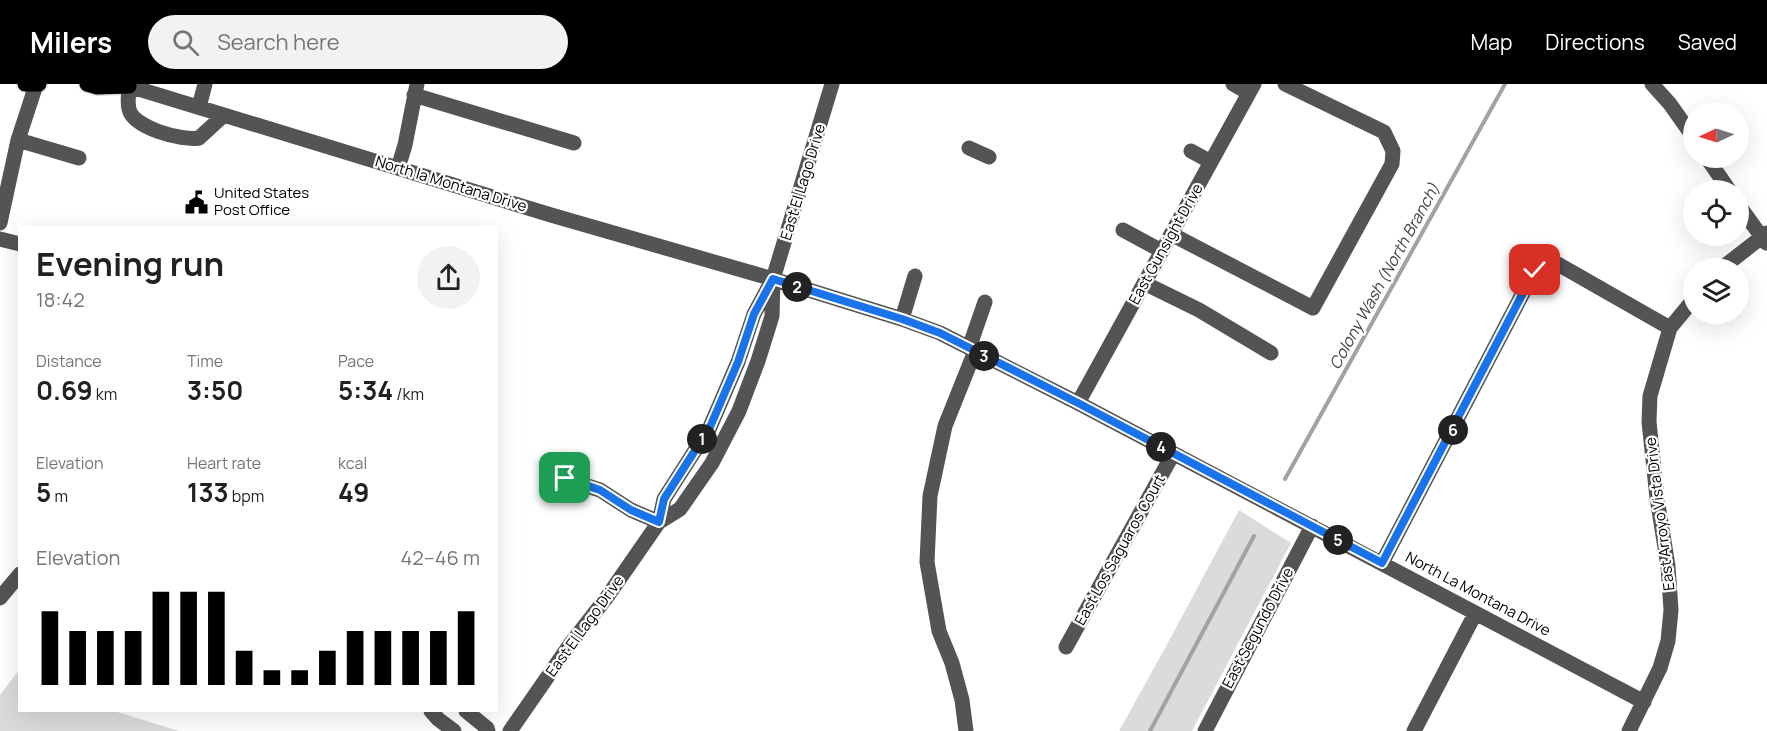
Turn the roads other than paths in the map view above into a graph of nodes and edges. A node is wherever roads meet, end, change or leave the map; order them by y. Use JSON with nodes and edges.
{"nodes":[{"id":1,"x":33,"y":84,"type":"edge"},
{"id":2,"x":87,"y":84,"type":"edge"},
{"id":3,"x":206,"y":84,"type":"edge"},
{"id":4,"x":832,"y":84,"type":"edge"},
{"id":5,"x":1233,"y":84,"type":"edge"},
{"id":6,"x":1285,"y":84,"type":"edge"},
{"id":7,"x":1652,"y":84,"type":"edge"},
{"id":8,"x":128,"y":85,"type":"edge"},
{"id":9,"x":415,"y":89,"type":"edge"},
{"id":10,"x":1252,"y":89,"type":"edge"},
{"id":11,"x":199,"y":107,"type":"junction"},
{"id":12,"x":224,"y":115,"type":"junction"},
{"id":13,"x":1683,"y":122,"type":"edge"},
{"id":14,"x":18,"y":140,"type":"junction"},
{"id":15,"x":574,"y":143,"type":"dead end"},
{"id":16,"x":969,"y":148,"type":"dead end"},
{"id":17,"x":1191,"y":151,"type":"dead end"},
{"id":18,"x":989,"y":157,"type":"dead end"},
{"id":19,"x":79,"y":158,"type":"dead end"},
{"id":20,"x":1211,"y":162,"type":"junction"},
{"id":21,"x":398,"y":168,"type":"junction"},
{"id":22,"x":1749,"y":218,"type":"edge"},
{"id":23,"x":0,"y":223,"type":"edge"},
{"id":24,"x":1124,"y":230,"type":"dead end"},
{"id":25,"x":1171,"y":234,"type":"junction"},
{"id":26,"x":1765,"y":238,"type":"edge"},
{"id":27,"x":0,"y":239,"type":"edge"},
{"id":28,"x":18,"y":244,"type":"edge"},
{"id":29,"x":1162,"y":251,"type":"junction"},
{"id":30,"x":1736,"y":258,"type":"edge"},
{"id":31,"x":915,"y":276,"type":"dead end"},
{"id":32,"x":773,"y":279,"type":"junction"},
{"id":33,"x":1144,"y":283,"type":"junction"},
{"id":34,"x":985,"y":302,"type":"dead end"},
{"id":35,"x":1683,"y":312,"type":"edge"},
{"id":36,"x":902,"y":319,"type":"junction"},
{"id":37,"x":1670,"y":328,"type":"junction"},
{"id":38,"x":972,"y":350,"type":"junction"},
{"id":39,"x":1271,"y":353,"type":"dead end"},
{"id":40,"x":1078,"y":403,"type":"junction"},
{"id":41,"x":1173,"y":454,"type":"junction"},
{"id":42,"x":549,"y":464,"type":"dead end"},
{"id":43,"x":659,"y":522,"type":"junction"},
{"id":44,"x":1311,"y":526,"type":"junction"},
{"id":45,"x":1382,"y":563,"type":"junction"},
{"id":46,"x":18,"y":576,"type":"edge"},
{"id":47,"x":0,"y":598,"type":"edge"},
{"id":48,"x":1476,"y":614,"type":"junction"},
{"id":49,"x":1066,"y":647,"type":"dead end"},
{"id":50,"x":1644,"y":702,"type":"junction"},
{"id":51,"x":432,"y":712,"type":"edge"},
{"id":52,"x":460,"y":712,"type":"edge"},
{"id":53,"x":467,"y":712,"type":"edge"},
{"id":54,"x":452,"y":729,"type":"edge"},
{"id":55,"x":488,"y":731,"type":"edge"},
{"id":56,"x":510,"y":731,"type":"edge"},
{"id":57,"x":966,"y":731,"type":"edge"},
{"id":58,"x":1205,"y":731,"type":"edge"},
{"id":59,"x":1414,"y":731,"type":"edge"},
{"id":60,"x":1629,"y":731,"type":"edge"}],
"edges":[{"from":1,"to":14,"type":"street"},
{"from":2,"to":8,"type":"main road"},
{"from":3,"to":11,"type":"street"},
{"from":4,"to":32,"type":"street","name":"East El Lago Drive"},
{"from":5,"to":10,"type":"street"},
{"from":6,"to":25,"type":"street"},
{"from":7,"to":13,"type":"street"},
{"from":8,"to":11,"type":"street","name":"North la Montana Drive"},
{"from":8,"to":12,"type":"street"},
{"from":9,"to":15,"type":"street"},
{"from":9,"to":21,"type":"street"},
{"from":10,"to":20,"type":"street","name":"East Gunsight Drive"},
{"from":11,"to":12,"type":"street","name":"North la Montana Drive"},
{"from":12,"to":21,"type":"street","name":"North la Montana Drive"},
{"from":14,"to":19,"type":"street"},
{"from":14,"to":23,"type":"street"},
{"from":16,"to":18,"type":"street"},
{"from":17,"to":20,"type":"street"},
{"from":20,"to":25,"type":"street","name":"East Gunsight Drive"},
{"from":21,"to":32,"type":"street","name":"North la Montana Drive"},
{"from":22,"to":26,"type":"street"},
{"from":24,"to":29,"type":"street"},
{"from":25,"to":29,"type":"street","name":"East Gunsight Drive"},
{"from":26,"to":30,"type":"street"},
{"from":27,"to":28,"type":"street"},
{"from":29,"to":33,"type":"street","name":"East Gunsight Drive"},
{"from":31,"to":36,"type":"street"},
{"from":32,"to":36,"type":"street","name":"North La Montana Drive"},
{"from":32,"to":43,"type":"street","name":"East El Lago Drive"},
{"from":33,"to":39,"type":"street"},
{"from":33,"to":40,"type":"street","name":"East Gunsight Drive"},
{"from":34,"to":38,"type":"street"},
{"from":35,"to":37,"type":"street","name":"East Arroyo Vista Drive"},
{"from":36,"to":38,"type":"street","name":"North La Montana Drive"},
{"from":37,"to":45,"type":"street"},
{"from":37,"to":50,"type":"street","name":"East Arroyo Vista Drive"},
{"from":38,"to":40,"type":"street","name":"North La Montana Drive"},
{"from":38,"to":57,"type":"street"},
{"from":40,"to":41,"type":"street","name":"North La Montana Drive"},
{"from":41,"to":44,"type":"street","name":"North La Montana Drive"},
{"from":41,"to":49,"type":"street","name":"East Los Saguaros Court"},
{"from":42,"to":43,"type":"street"},
{"from":43,"to":56,"type":"street","name":"East El Lago Drive"},
{"from":44,"to":45,"type":"street","name":"North La Montana Drive"},
{"from":44,"to":58,"type":"street","name":"East Segundo Drive"},
{"from":45,"to":48,"type":"street","name":"North La Montana Drive"},
{"from":46,"to":47,"type":"street"},
{"from":48,"to":50,"type":"street","name":"North La Montana Drive"},
{"from":48,"to":59,"type":"street"},
{"from":50,"to":60,"type":"street","name":"East Arroyo Vista Drive"},
{"from":51,"to":54,"type":"street"},
{"from":52,"to":54,"type":"street"},
{"from":53,"to":55,"type":"street"}]}
